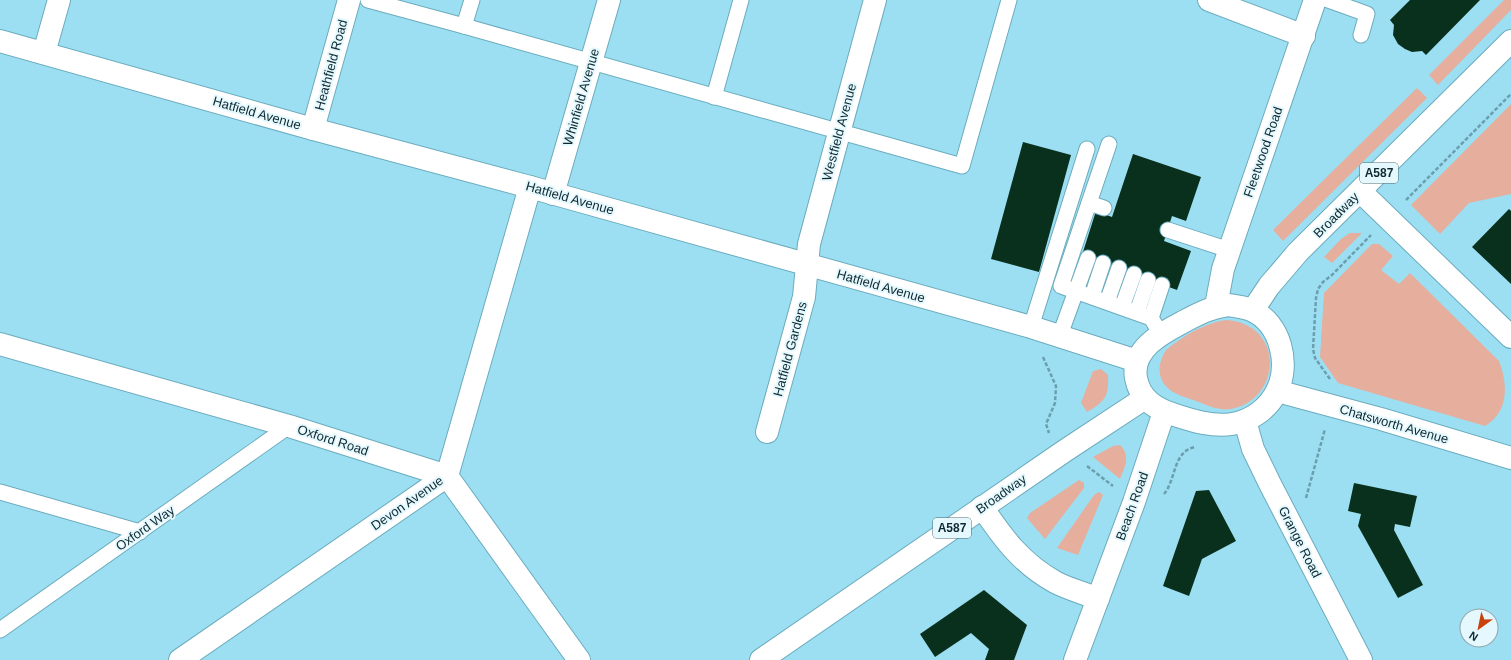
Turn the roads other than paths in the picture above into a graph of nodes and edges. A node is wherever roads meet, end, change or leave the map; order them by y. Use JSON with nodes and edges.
{"nodes":[{"id":1,"x":59,"y":0,"type":"edge"},
{"id":2,"x":348,"y":0,"type":"edge"},
{"id":3,"x":368,"y":0,"type":"edge"},
{"id":4,"x":472,"y":0,"type":"edge"},
{"id":5,"x":609,"y":0,"type":"edge"},
{"id":6,"x":742,"y":0,"type":"edge"},
{"id":7,"x":875,"y":0,"type":"edge"},
{"id":8,"x":1009,"y":0,"type":"edge"},
{"id":9,"x":1209,"y":0,"type":"edge"},
{"id":10,"x":1315,"y":0,"type":"edge"},
{"id":11,"x":1328,"y":0,"type":"edge"},
{"id":12,"x":464,"y":26,"type":"junction"},
{"id":13,"x":1361,"y":35,"type":"dead end"},
{"id":14,"x":1304,"y":36,"type":"junction"},
{"id":15,"x":0,"y":41,"type":"edge"},
{"id":16,"x":1511,"y":41,"type":"edge"},
{"id":17,"x":44,"y":53,"type":"junction"},
{"id":18,"x":591,"y":62,"type":"junction"},
{"id":19,"x":714,"y":97,"type":"junction"},
{"id":20,"x":313,"y":129,"type":"junction"},
{"id":21,"x":838,"y":131,"type":"junction"},
{"id":22,"x":1109,"y":144,"type":"dead end"},
{"id":23,"x":1087,"y":149,"type":"dead end"},
{"id":24,"x":530,"y":187,"type":"junction"},
{"id":25,"x":1360,"y":191,"type":"junction"},
{"id":26,"x":553,"y":194,"type":"junction"},
{"id":27,"x":1089,"y":203,"type":"junction"},
{"id":28,"x":1107,"y":211,"type":"dead end"},
{"id":29,"x":1175,"y":237,"type":"dead end"},
{"id":30,"x":1229,"y":250,"type":"junction"},
{"id":31,"x":1088,"y":258,"type":"dead end"},
{"id":32,"x":1103,"y":263,"type":"dead end"},
{"id":33,"x":806,"y":264,"type":"junction"},
{"id":34,"x":1119,"y":268,"type":"dead end"},
{"id":35,"x":1134,"y":274,"type":"dead end"},
{"id":36,"x":1148,"y":280,"type":"dead end"},
{"id":37,"x":1162,"y":285,"type":"dead end"},
{"id":38,"x":1077,"y":291,"type":"junction"},
{"id":39,"x":1092,"y":296,"type":"junction"},
{"id":40,"x":1107,"y":302,"type":"junction"},
{"id":41,"x":1216,"y":306,"type":"junction"},
{"id":42,"x":1122,"y":307,"type":"junction"},
{"id":43,"x":1253,"y":310,"type":"junction"},
{"id":44,"x":1136,"y":312,"type":"junction"},
{"id":45,"x":1156,"y":326,"type":"junction"},
{"id":46,"x":1031,"y":327,"type":"junction"},
{"id":47,"x":1060,"y":336,"type":"junction"},
{"id":48,"x":1511,"y":337,"type":"edge"},
{"id":49,"x":0,"y":344,"type":"edge"},
{"id":50,"x":1137,"y":361,"type":"junction"},
{"id":51,"x":1277,"y":391,"type":"junction"},
{"id":52,"x":1145,"y":398,"type":"junction"},
{"id":53,"x":1164,"y":412,"type":"junction"},
{"id":54,"x":1245,"y":421,"type":"junction"},
{"id":55,"x":289,"y":426,"type":"junction"},
{"id":56,"x":767,"y":432,"type":"dead end"},
{"id":57,"x":1511,"y":458,"type":"edge"},
{"id":58,"x":447,"y":476,"type":"junction"},
{"id":59,"x":0,"y":492,"type":"edge"},
{"id":60,"x":982,"y":507,"type":"junction"},
{"id":61,"x":140,"y":532,"type":"junction"},
{"id":62,"x":1098,"y":599,"type":"junction"},
{"id":63,"x":0,"y":630,"type":"edge"},
{"id":64,"x":180,"y":660,"type":"edge"},
{"id":65,"x":579,"y":660,"type":"edge"},
{"id":66,"x":761,"y":660,"type":"edge"},
{"id":67,"x":1075,"y":660,"type":"edge"},
{"id":68,"x":1361,"y":660,"type":"edge"}],
"edges":[{"from":1,"to":17,"type":"street"},
{"from":2,"to":20,"type":"street","name":"Heathfield Road"},
{"from":3,"to":12,"type":"lane"},
{"from":4,"to":12,"type":"lane"},
{"from":5,"to":18,"type":"street","name":"Whinfield Avenue"},
{"from":6,"to":19,"type":"lane"},
{"from":7,"to":21,"type":"street","name":"Westfield Avenue"},
{"from":8,"to":21,"type":"lane"},
{"from":9,"to":14,"type":"street"},
{"from":10,"to":14,"type":"street","name":"Fleetwood Road"},
{"from":11,"to":13,"type":"lane"},
{"from":12,"to":18,"type":"lane"},
{"from":14,"to":30,"type":"street","name":"Fleetwood Road"},
{"from":15,"to":17,"type":"street","name":"Hatfield Avenue"},
{"from":16,"to":25,"type":"street","name":"Broadway","number":"A587"},
{"from":17,"to":20,"type":"street","name":"Hatfield Avenue"},
{"from":18,"to":19,"type":"lane"},
{"from":18,"to":26,"type":"street","name":"Whinfield Avenue"},
{"from":19,"to":21,"type":"lane"},
{"from":20,"to":24,"type":"street","name":"Hatfield Avenue"},
{"from":21,"to":33,"type":"street","name":"Westfield Avenue"},
{"from":22,"to":27,"type":"lane"},
{"from":23,"to":46,"type":"lane"},
{"from":24,"to":26,"type":"street","name":"Hatfield Avenue"},
{"from":24,"to":58,"type":"street","name":"Devon Avenue"},
{"from":25,"to":43,"type":"street","name":"Broadway","number":"A587"},
{"from":25,"to":48,"type":"street"},
{"from":26,"to":33,"type":"street","name":"Hatfield Avenue"},
{"from":27,"to":28,"type":"lane"},
{"from":27,"to":38,"type":"lane"},
{"from":29,"to":30,"type":"lane"},
{"from":30,"to":41,"type":"street","name":"Fleetwood Road"},
{"from":31,"to":38,"type":"lane"},
{"from":32,"to":39,"type":"lane"},
{"from":33,"to":46,"type":"street","name":"Hatfield Avenue"},
{"from":33,"to":56,"type":"street","name":"Hatfield Gardens"},
{"from":34,"to":40,"type":"lane"},
{"from":35,"to":42,"type":"lane"},
{"from":36,"to":44,"type":"lane"},
{"from":37,"to":45,"type":"lane"},
{"from":38,"to":39,"type":"lane"},
{"from":38,"to":47,"type":"lane"},
{"from":39,"to":40,"type":"lane"},
{"from":40,"to":42,"type":"lane"},
{"from":41,"to":43,"type":"street"},
{"from":41,"to":45,"type":"street"},
{"from":42,"to":44,"type":"lane"},
{"from":43,"to":51,"type":"street"},
{"from":44,"to":45,"type":"lane"},
{"from":45,"to":50,"type":"street"},
{"from":46,"to":47,"type":"street","name":"Hatfield Avenue"},
{"from":47,"to":50,"type":"street","name":"Hatfield Avenue"},
{"from":49,"to":55,"type":"street","name":"Oxford Road"},
{"from":50,"to":52,"type":"street"},
{"from":51,"to":54,"type":"street"},
{"from":51,"to":57,"type":"street","name":"Chatsworth Avenue"},
{"from":52,"to":53,"type":"street"},
{"from":52,"to":60,"type":"street","name":"Broadway","number":"A587"},
{"from":53,"to":54,"type":"street"},
{"from":53,"to":62,"type":"street","name":"Beach Road"},
{"from":54,"to":68,"type":"street","name":"Grange Road"},
{"from":55,"to":58,"type":"street","name":"Oxford Road"},
{"from":55,"to":61,"type":"lane","name":"Oxford Way"},
{"from":58,"to":64,"type":"street","name":"Devon Avenue"},
{"from":58,"to":65,"type":"street"},
{"from":59,"to":61,"type":"lane"},
{"from":60,"to":62,"type":"street"},
{"from":60,"to":66,"type":"street","name":"Broadway","number":"A587"},
{"from":61,"to":63,"type":"lane","name":"Oxford Way"},
{"from":62,"to":67,"type":"street","name":"Beach Road"}]}
